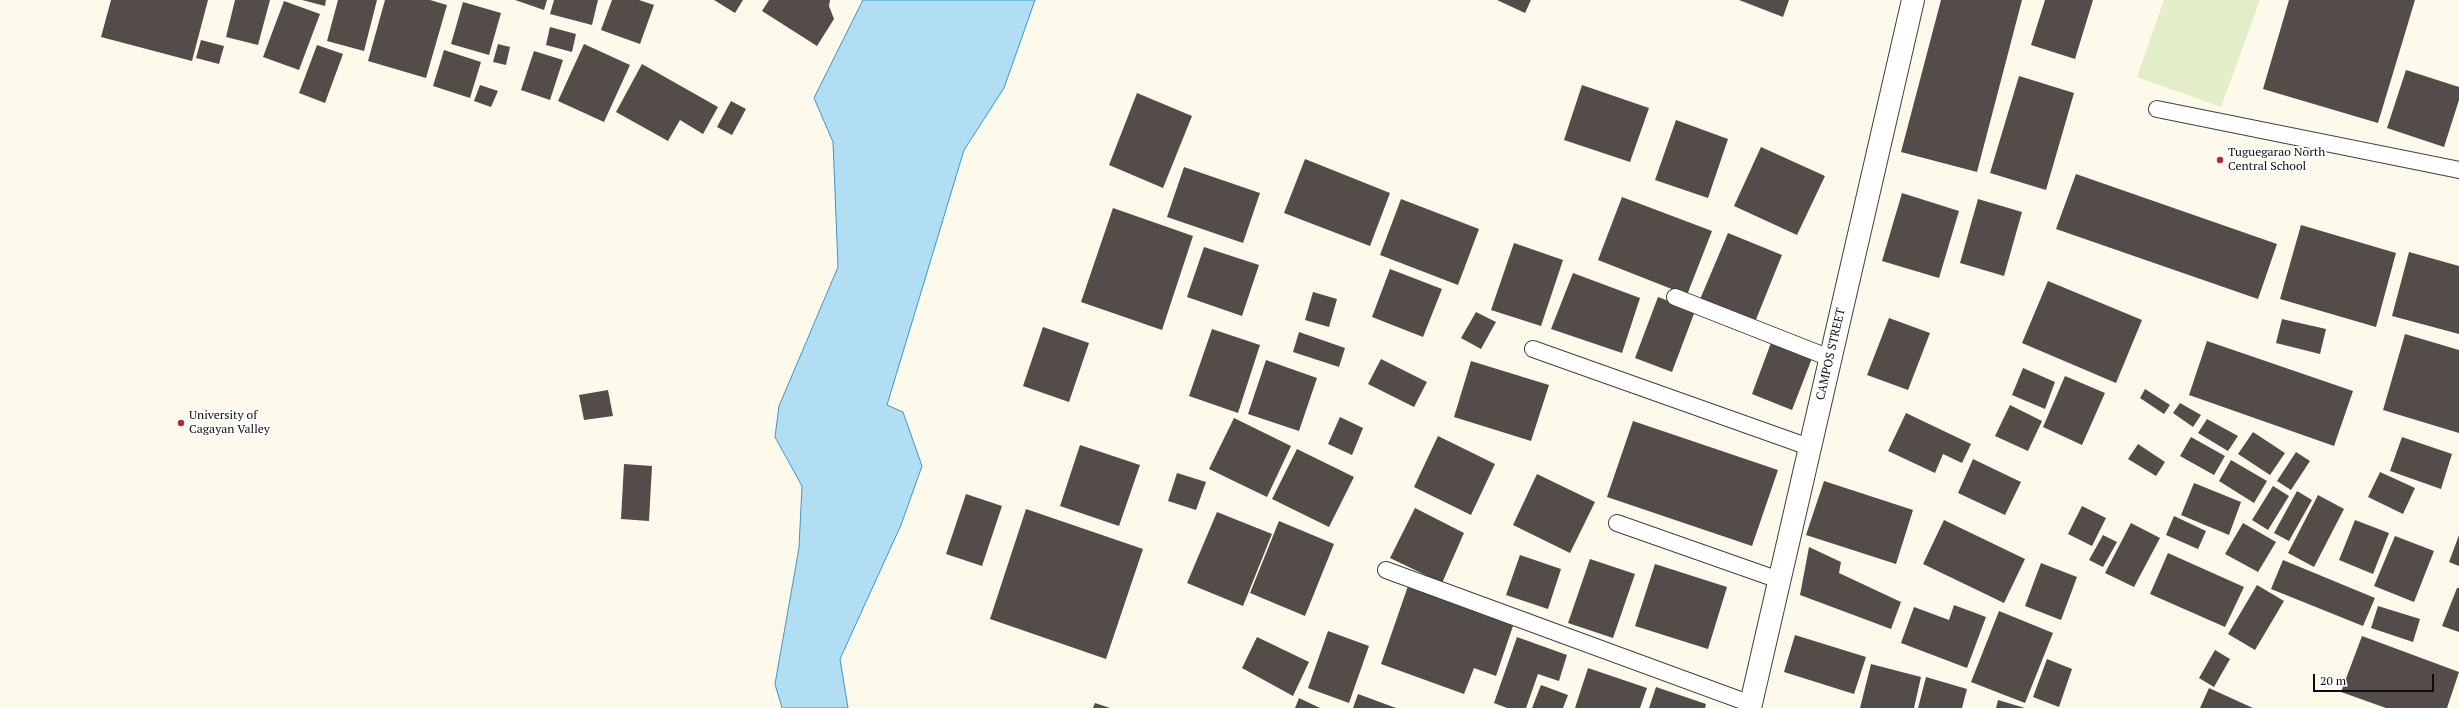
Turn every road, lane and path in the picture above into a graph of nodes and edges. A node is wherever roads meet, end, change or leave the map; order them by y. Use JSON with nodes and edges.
{"nodes":[{"id":1,"x":1912,"y":0,"type":"edge"},
{"id":2,"x":2157,"y":109,"type":"dead end"},
{"id":3,"x":2459,"y":170,"type":"edge"},
{"id":4,"x":1675,"y":297,"type":"dead end"},
{"id":5,"x":1533,"y":349,"type":"dead end"},
{"id":6,"x":1830,"y":358,"type":"junction"},
{"id":7,"x":1809,"y":447,"type":"junction"},
{"id":8,"x":1617,"y":523,"type":"dead end"},
{"id":9,"x":1386,"y":570,"type":"dead end"},
{"id":10,"x":1778,"y":580,"type":"junction"},
{"id":11,"x":1750,"y":706,"type":"edge"}],
"edges":[{"from":1,"to":6,"type":"street","name":"CAMPOS STREET"},
{"from":2,"to":3,"type":"lane"},
{"from":4,"to":6,"type":"lane"},
{"from":5,"to":7,"type":"lane"},
{"from":6,"to":7,"type":"street","name":"CAMPOS STREET"},
{"from":7,"to":10,"type":"street","name":"CAMPOS STREET"},
{"from":8,"to":10,"type":"lane"},
{"from":9,"to":11,"type":"lane"},
{"from":10,"to":11,"type":"street","name":"CAMPOS STREET"}]}
